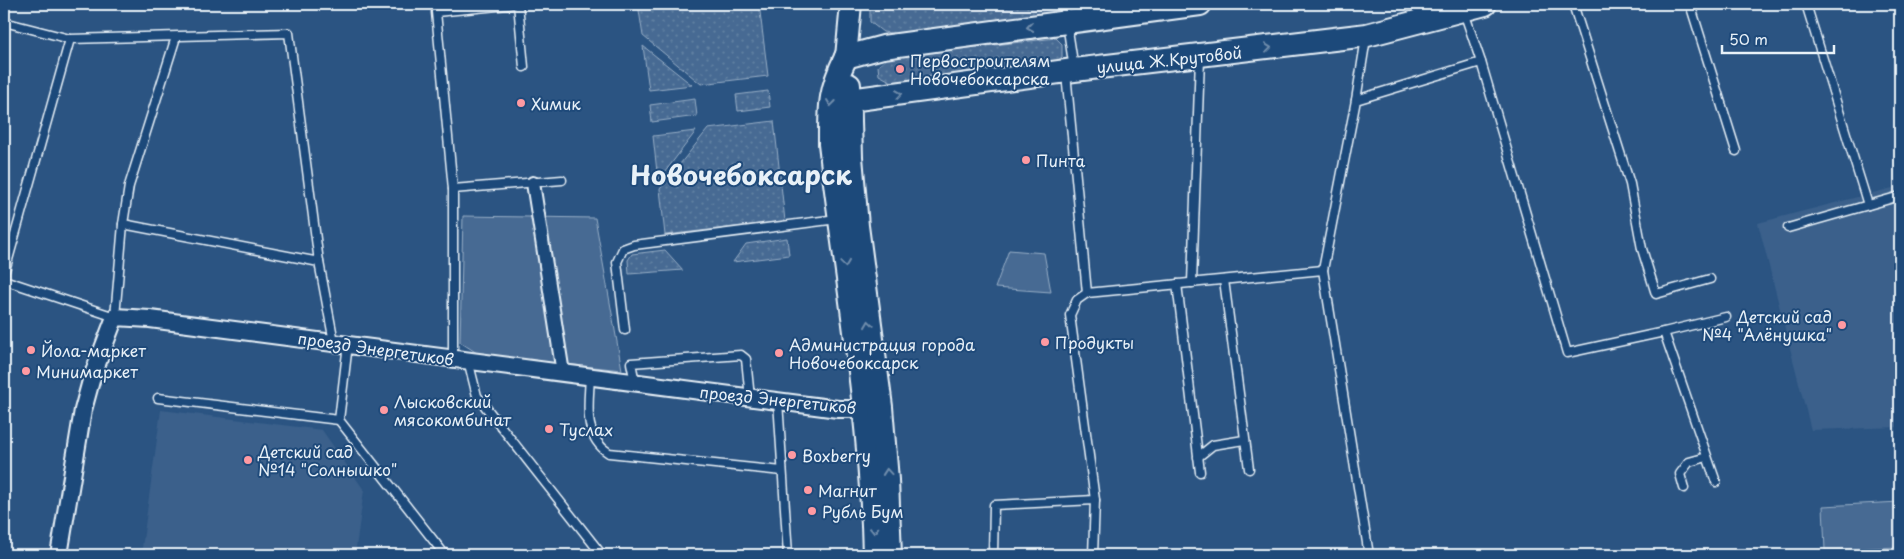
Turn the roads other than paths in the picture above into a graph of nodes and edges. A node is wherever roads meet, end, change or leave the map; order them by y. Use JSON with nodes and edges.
{"nodes":[{"id":1,"x":851,"y":4,"type":"edge"},
{"id":2,"x":1200,"y":4,"type":"edge"},
{"id":3,"x":1573,"y":4,"type":"edge"},
{"id":4,"x":1690,"y":4,"type":"edge"},
{"id":5,"x":1806,"y":4,"type":"edge"},
{"id":6,"x":1474,"y":7,"type":"edge"},
{"id":7,"x":1066,"y":13,"type":"edge"},
{"id":8,"x":4,"y":22,"type":"edge"},
{"id":9,"x":1367,"y":35,"type":"junction"},
{"id":10,"x":176,"y":37,"type":"junction"},
{"id":11,"x":70,"y":39,"type":"junction"},
{"id":12,"x":1200,"y":56,"type":"junction"},
{"id":13,"x":846,"y":57,"type":"junction"},
{"id":14,"x":1481,"y":62,"type":"junction"},
{"id":15,"x":524,"y":67,"type":"dead end"},
{"id":16,"x":1070,"y":70,"type":"junction"},
{"id":17,"x":850,"y":100,"type":"junction"},
{"id":18,"x":1356,"y":100,"type":"junction"},
{"id":19,"x":1736,"y":151,"type":"dead end"},
{"id":20,"x":562,"y":180,"type":"dead end"},
{"id":21,"x":533,"y":183,"type":"junction"},
{"id":22,"x":454,"y":189,"type":"junction"},
{"id":23,"x":1900,"y":196,"type":"edge"},
{"id":24,"x":1868,"y":205,"type":"junction"},
{"id":25,"x":839,"y":219,"type":"junction"},
{"id":26,"x":123,"y":224,"type":"junction"},
{"id":27,"x":1788,"y":228,"type":"dead end"},
{"id":28,"x":319,"y":262,"type":"junction"},
{"id":29,"x":1323,"y":270,"type":"junction"},
{"id":30,"x":4,"y":274,"type":"edge"},
{"id":31,"x":1710,"y":279,"type":"dead end"},
{"id":32,"x":4,"y":280,"type":"edge"},
{"id":33,"x":1224,"y":280,"type":"junction"},
{"id":34,"x":1192,"y":283,"type":"junction"},
{"id":35,"x":1177,"y":284,"type":"junction"},
{"id":36,"x":1087,"y":293,"type":"junction"},
{"id":37,"x":115,"y":317,"type":"junction"},
{"id":38,"x":1726,"y":317,"type":"dead end"},
{"id":39,"x":625,"y":330,"type":"dead end"},
{"id":40,"x":1664,"y":332,"type":"junction"},
{"id":41,"x":341,"y":343,"type":"junction"},
{"id":42,"x":461,"y":359,"type":"junction"},
{"id":43,"x":563,"y":373,"type":"junction"},
{"id":44,"x":590,"y":376,"type":"junction"},
{"id":45,"x":635,"y":382,"type":"junction"},
{"id":46,"x":158,"y":398,"type":"dead end"},
{"id":47,"x":750,"y":398,"type":"junction"},
{"id":48,"x":778,"y":401,"type":"junction"},
{"id":49,"x":873,"y":408,"type":"junction"},
{"id":50,"x":339,"y":420,"type":"junction"},
{"id":51,"x":1244,"y":440,"type":"junction"},
{"id":52,"x":1198,"y":457,"type":"junction"},
{"id":53,"x":1707,"y":457,"type":"junction"},
{"id":54,"x":1249,"y":469,"type":"dead end"},
{"id":55,"x":782,"y":471,"type":"junction"},
{"id":56,"x":1200,"y":472,"type":"dead end"},
{"id":57,"x":1716,"y":482,"type":"dead end"},
{"id":58,"x":1684,"y":488,"type":"dead end"},
{"id":59,"x":1095,"y":500,"type":"junction"},
{"id":60,"x":59,"y":555,"type":"edge"},
{"id":61,"x":445,"y":555,"type":"edge"},
{"id":62,"x":602,"y":555,"type":"edge"},
{"id":63,"x":788,"y":555,"type":"edge"},
{"id":64,"x":874,"y":555,"type":"edge"},
{"id":65,"x":890,"y":555,"type":"edge"},
{"id":66,"x":993,"y":555,"type":"edge"},
{"id":67,"x":1093,"y":555,"type":"edge"},
{"id":68,"x":1369,"y":555,"type":"edge"}],
"edges":[{"from":1,"to":13,"type":"street"},
{"from":2,"to":7,"type":"main road"},
{"from":3,"to":31,"type":"lane"},
{"from":4,"to":19,"type":"lane"},
{"from":5,"to":24,"type":"lane"},
{"from":6,"to":9,"type":"main road","name":"улица Ж.Крутовой"},
{"from":6,"to":14,"type":"lane"},
{"from":7,"to":13,"type":"main road","one_way":true},
{"from":7,"to":16,"type":"lane"},
{"from":8,"to":11,"type":"lane"},
{"from":12,"to":9,"type":"main road","name":"улица Ж.Крутовой","one_way":true},
{"from":9,"to":18,"type":"lane"},
{"from":10,"to":11,"type":"lane"},
{"from":10,"to":26,"type":"lane"},
{"from":10,"to":28,"type":"lane"},
{"from":11,"to":30,"type":"lane"},
{"from":12,"to":16,"type":"main road","name":"улица Ж.Крутовой"},
{"from":12,"to":34,"type":"lane"},
{"from":13,"to":17,"type":"main road"},
{"from":13,"to":25,"type":"main road","one_way":true},
{"from":14,"to":18,"type":"lane"},
{"from":14,"to":40,"type":"lane"},
{"from":15,"to":22,"type":"lane"},
{"from":17,"to":16,"type":"main road","name":"улица Ж.Крутовой","one_way":true},
{"from":16,"to":36,"type":"lane"},
{"from":49,"to":17,"type":"main road","one_way":true},
{"from":18,"to":29,"type":"lane"},
{"from":20,"to":21,"type":"lane"},
{"from":21,"to":22,"type":"lane"},
{"from":21,"to":43,"type":"street"},
{"from":22,"to":42,"type":"lane"},
{"from":23,"to":24,"type":"lane"},
{"from":24,"to":27,"type":"lane"},
{"from":25,"to":39,"type":"lane"},
{"from":25,"to":49,"type":"main road","one_way":true},
{"from":26,"to":28,"type":"lane"},
{"from":26,"to":37,"type":"lane"},
{"from":28,"to":41,"type":"lane"},
{"from":29,"to":33,"type":"lane"},
{"from":29,"to":68,"type":"lane"},
{"from":32,"to":37,"type":"lane"},
{"from":33,"to":34,"type":"lane"},
{"from":33,"to":51,"type":"lane"},
{"from":34,"to":35,"type":"lane"},
{"from":35,"to":36,"type":"lane"},
{"from":35,"to":52,"type":"lane"},
{"from":36,"to":59,"type":"lane"},
{"from":37,"to":41,"type":"street","name":"проезд Энергетиков"},
{"from":37,"to":60,"type":"street"},
{"from":38,"to":40,"type":"lane"},
{"from":40,"to":53,"type":"lane"},
{"from":41,"to":42,"type":"street","name":"проезд Энергетиков"},
{"from":41,"to":50,"type":"lane"},
{"from":42,"to":43,"type":"street","name":"проезд Энергетиков"},
{"from":42,"to":62,"type":"lane"},
{"from":43,"to":44,"type":"street","name":"проезд Энергетиков"},
{"from":44,"to":45,"type":"street","name":"проезд Энергетиков"},
{"from":44,"to":55,"type":"lane"},
{"from":45,"to":47,"type":"street","name":"проезд Энергетиков"},
{"from":45,"to":47,"type":"lane"},
{"from":46,"to":50,"type":"lane"},
{"from":47,"to":48,"type":"street","name":"проезд Энергетиков"},
{"from":48,"to":49,"type":"street","name":"проезд Энергетиков"},
{"from":48,"to":55,"type":"lane"},
{"from":49,"to":64,"type":"main road","one_way":true},
{"from":65,"to":49,"type":"main road","one_way":true},
{"from":50,"to":61,"type":"lane"},
{"from":51,"to":52,"type":"lane"},
{"from":51,"to":54,"type":"lane"},
{"from":52,"to":56,"type":"lane"},
{"from":53,"to":57,"type":"lane"},
{"from":53,"to":58,"type":"lane"},
{"from":55,"to":63,"type":"lane"},
{"from":59,"to":66,"type":"lane"},
{"from":59,"to":67,"type":"lane"}]}
